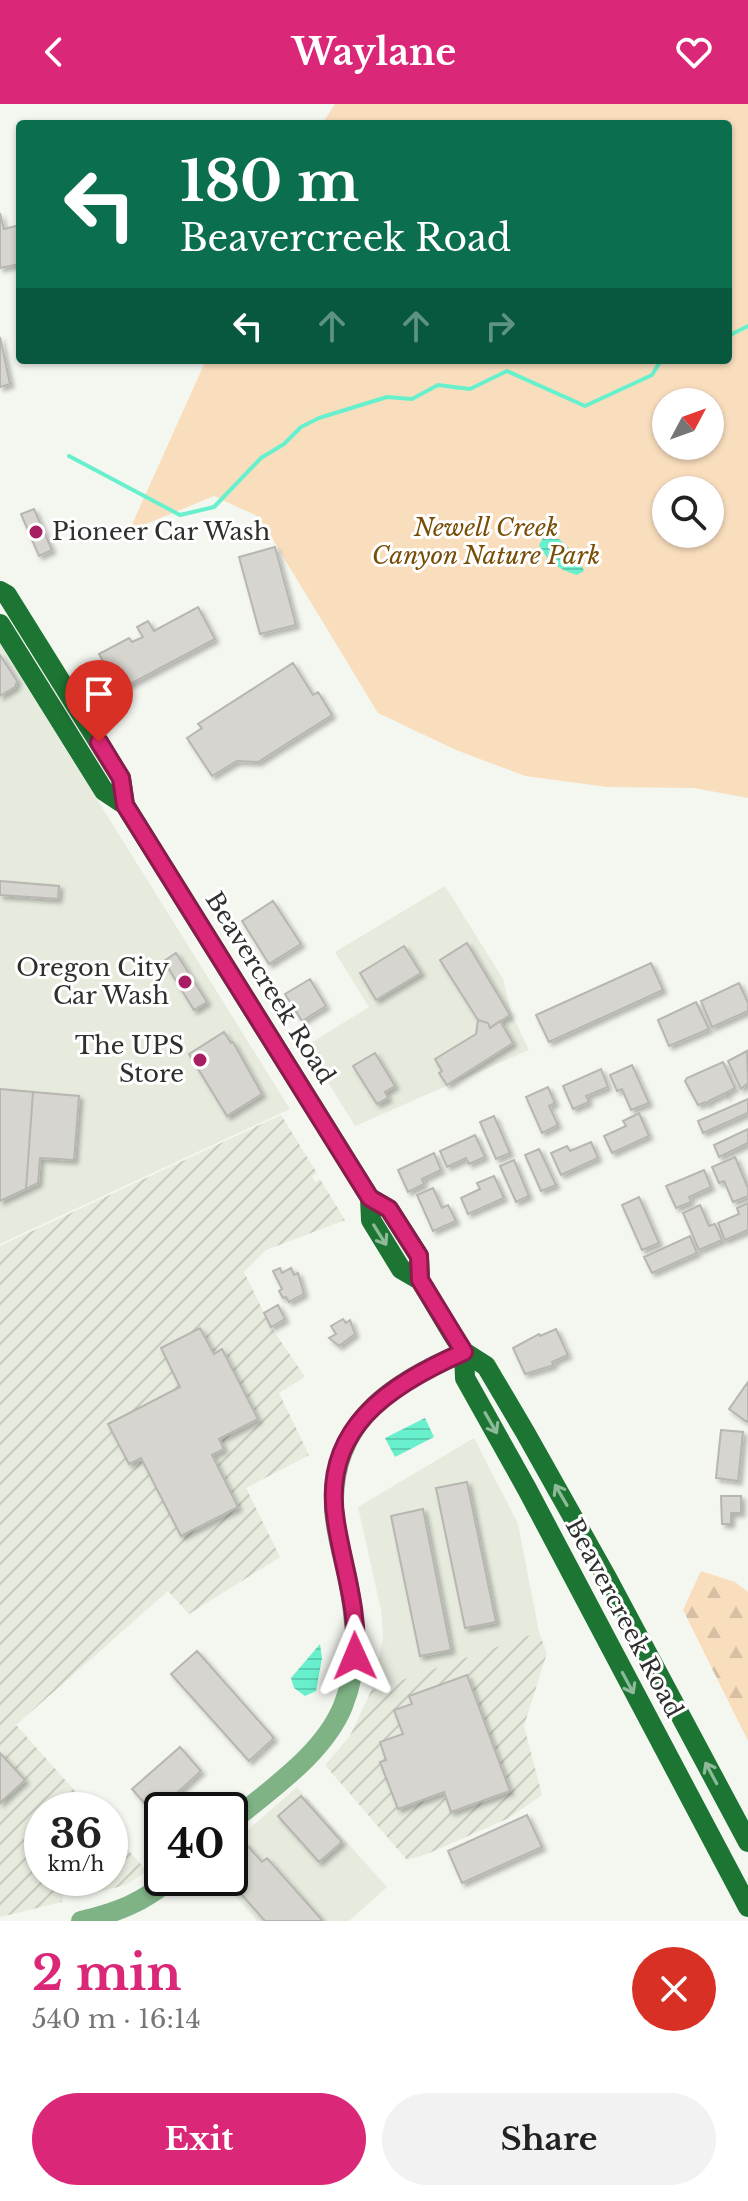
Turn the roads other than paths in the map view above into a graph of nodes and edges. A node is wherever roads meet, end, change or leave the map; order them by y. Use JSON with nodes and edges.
{"nodes":[{"id":1,"x":0,"y":591,"type":"edge"},
{"id":2,"x":0,"y":624,"type":"edge"},
{"id":3,"x":25,"y":665,"type":"junction"},
{"id":4,"x":99,"y":742,"type":"junction"},
{"id":5,"x":125,"y":805,"type":"junction"},
{"id":6,"x":464,"y":1352,"type":"junction"},
{"id":7,"x":248,"y":1807,"type":"edge"},
{"id":8,"x":748,"y":1842,"type":"edge"},
{"id":9,"x":149,"y":1896,"type":"edge"},
{"id":10,"x":748,"y":1907,"type":"edge"},
{"id":11,"x":81,"y":1921,"type":"edge"}],
"edges":[{"from":1,"to":4,"type":"main road","name":"Beavercreek Road"},
{"from":2,"to":3,"type":"main road","name":"Beavercreek Road"},
{"from":3,"to":4,"type":"main road"},
{"from":3,"to":5,"type":"main road","name":"Beavercreek Road"},
{"from":4,"to":5,"type":"main road","name":"Beavercreek Road"},
{"from":5,"to":6,"type":"main road","name":"Beavercreek Road"},
{"from":6,"to":7,"type":"street"},
{"from":8,"to":6,"type":"main road","name":"Beavercreek Road","one_way":true},
{"from":6,"to":10,"type":"main road","name":"Beavercreek Road","one_way":true},
{"from":9,"to":11,"type":"street"}]}
